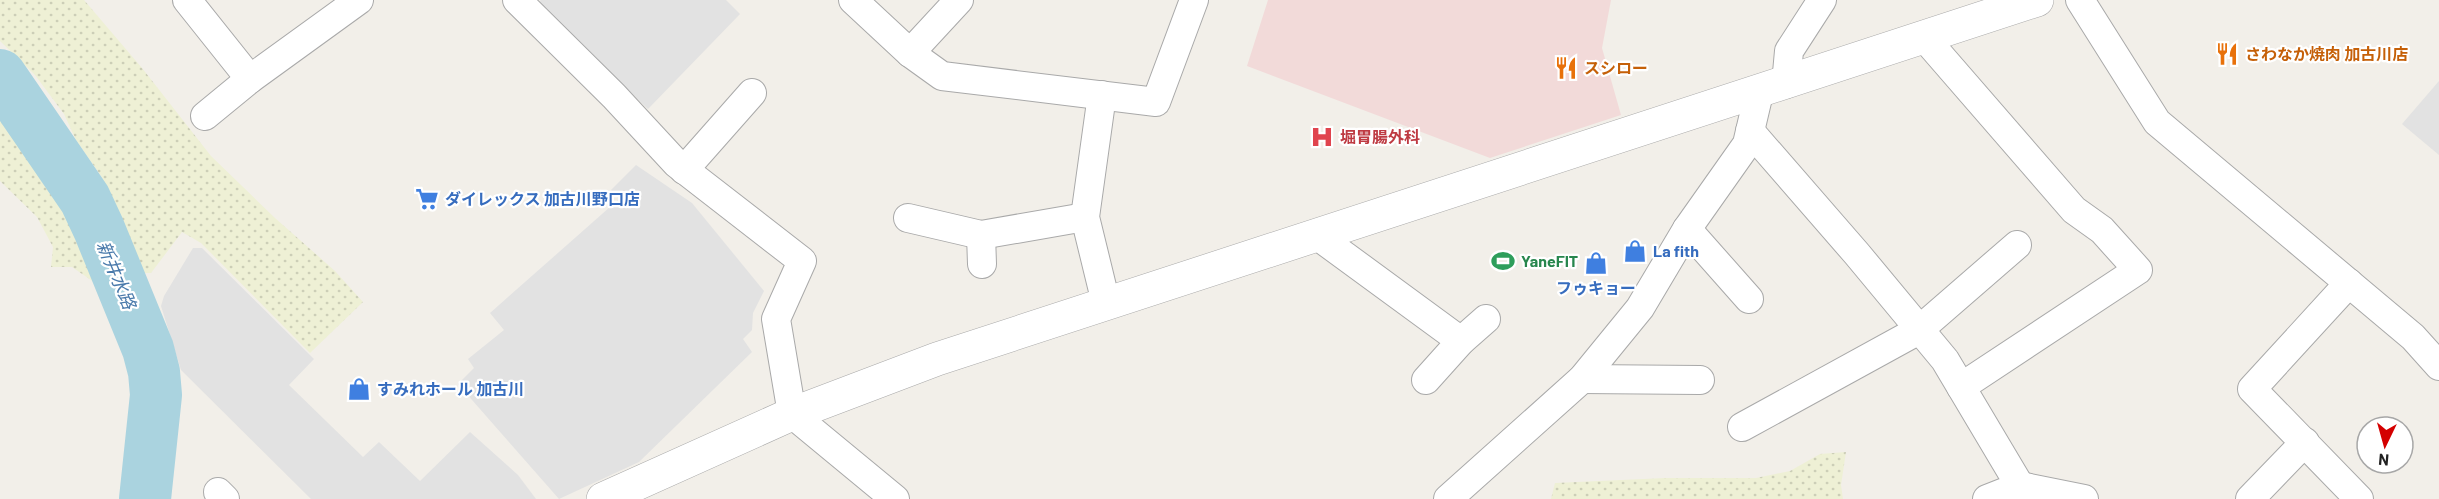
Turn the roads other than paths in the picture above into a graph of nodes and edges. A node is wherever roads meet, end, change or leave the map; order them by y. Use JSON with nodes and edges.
{"nodes":[{"id":1,"x":187,"y":0,"type":"edge"},
{"id":2,"x":359,"y":0,"type":"edge"},
{"id":3,"x":517,"y":0,"type":"edge"},
{"id":4,"x":853,"y":0,"type":"edge"},
{"id":5,"x":959,"y":0,"type":"edge"},
{"id":6,"x":1194,"y":0,"type":"edge"},
{"id":7,"x":1822,"y":0,"type":"edge"},
{"id":8,"x":2037,"y":0,"type":"edge"},
{"id":9,"x":2080,"y":0,"type":"edge"},
{"id":10,"x":1923,"y":36,"type":"junction"},
{"id":11,"x":910,"y":53,"type":"junction"},
{"id":12,"x":250,"y":79,"type":"junction"},
{"id":13,"x":1772,"y":88,"type":"junction"},
{"id":14,"x":752,"y":93,"type":"dead end"},
{"id":15,"x":1102,"y":95,"type":"junction"},
{"id":16,"x":205,"y":116,"type":"dead end"},
{"id":17,"x":1750,"y":131,"type":"junction"},
{"id":18,"x":684,"y":170,"type":"junction"},
{"id":19,"x":1085,"y":217,"type":"junction"},
{"id":20,"x":908,"y":218,"type":"dead end"},
{"id":21,"x":1687,"y":229,"type":"junction"},
{"id":22,"x":1316,"y":234,"type":"junction"},
{"id":23,"x":981,"y":235,"type":"junction"},
{"id":24,"x":2017,"y":245,"type":"dead end"},
{"id":25,"x":982,"y":264,"type":"dead end"},
{"id":26,"x":2349,"y":283,"type":"junction"},
{"id":27,"x":1749,"y":299,"type":"dead end"},
{"id":28,"x":1106,"y":303,"type":"junction"},
{"id":29,"x":1486,"y":319,"type":"dead end"},
{"id":30,"x":1919,"y":330,"type":"junction"},
{"id":31,"x":1461,"y":341,"type":"junction"},
{"id":32,"x":2439,"y":366,"type":"edge"},
{"id":33,"x":1582,"y":379,"type":"junction"},
{"id":34,"x":1426,"y":380,"type":"dead end"},
{"id":35,"x":1700,"y":380,"type":"dead end"},
{"id":36,"x":1961,"y":387,"type":"junction"},
{"id":37,"x":792,"y":414,"type":"junction"},
{"id":38,"x":1742,"y":427,"type":"dead end"},
{"id":39,"x":2305,"y":442,"type":"junction"},
{"id":40,"x":2020,"y":486,"type":"junction"},
{"id":41,"x":603,"y":499,"type":"edge"},
{"id":42,"x":895,"y":499,"type":"edge"},
{"id":43,"x":1448,"y":499,"type":"edge"},
{"id":44,"x":1987,"y":499,"type":"edge"},
{"id":45,"x":2084,"y":499,"type":"edge"},
{"id":46,"x":2250,"y":499,"type":"edge"},
{"id":47,"x":2359,"y":499,"type":"edge"}],
"edges":[{"from":1,"to":12,"type":"street"},
{"from":2,"to":12,"type":"street"},
{"from":3,"to":18,"type":"street"},
{"from":4,"to":11,"type":"street"},
{"from":5,"to":11,"type":"street"},
{"from":6,"to":15,"type":"street"},
{"from":7,"to":13,"type":"street"},
{"from":8,"to":10,"type":"street"},
{"from":9,"to":26,"type":"street"},
{"from":10,"to":13,"type":"street"},
{"from":10,"to":36,"type":"street"},
{"from":11,"to":15,"type":"street"},
{"from":12,"to":16,"type":"street"},
{"from":13,"to":17,"type":"street"},
{"from":13,"to":22,"type":"street"},
{"from":14,"to":18,"type":"street"},
{"from":15,"to":19,"type":"street"},
{"from":17,"to":21,"type":"street"},
{"from":17,"to":30,"type":"street"},
{"from":18,"to":37,"type":"street"},
{"from":19,"to":23,"type":"street"},
{"from":19,"to":28,"type":"street"},
{"from":20,"to":23,"type":"street"},
{"from":21,"to":27,"type":"street"},
{"from":21,"to":33,"type":"street"},
{"from":22,"to":28,"type":"street"},
{"from":22,"to":31,"type":"street"},
{"from":23,"to":25,"type":"street"},
{"from":24,"to":30,"type":"street"},
{"from":26,"to":32,"type":"street"},
{"from":26,"to":39,"type":"street"},
{"from":28,"to":37,"type":"street"},
{"from":29,"to":31,"type":"street"},
{"from":30,"to":36,"type":"street"},
{"from":30,"to":38,"type":"street"},
{"from":31,"to":34,"type":"street"},
{"from":33,"to":35,"type":"street"},
{"from":33,"to":43,"type":"street"},
{"from":36,"to":40,"type":"street"},
{"from":37,"to":41,"type":"street"},
{"from":37,"to":42,"type":"street"},
{"from":39,"to":46,"type":"street"},
{"from":39,"to":47,"type":"street"},
{"from":40,"to":44,"type":"street"},
{"from":40,"to":45,"type":"street"}]}
